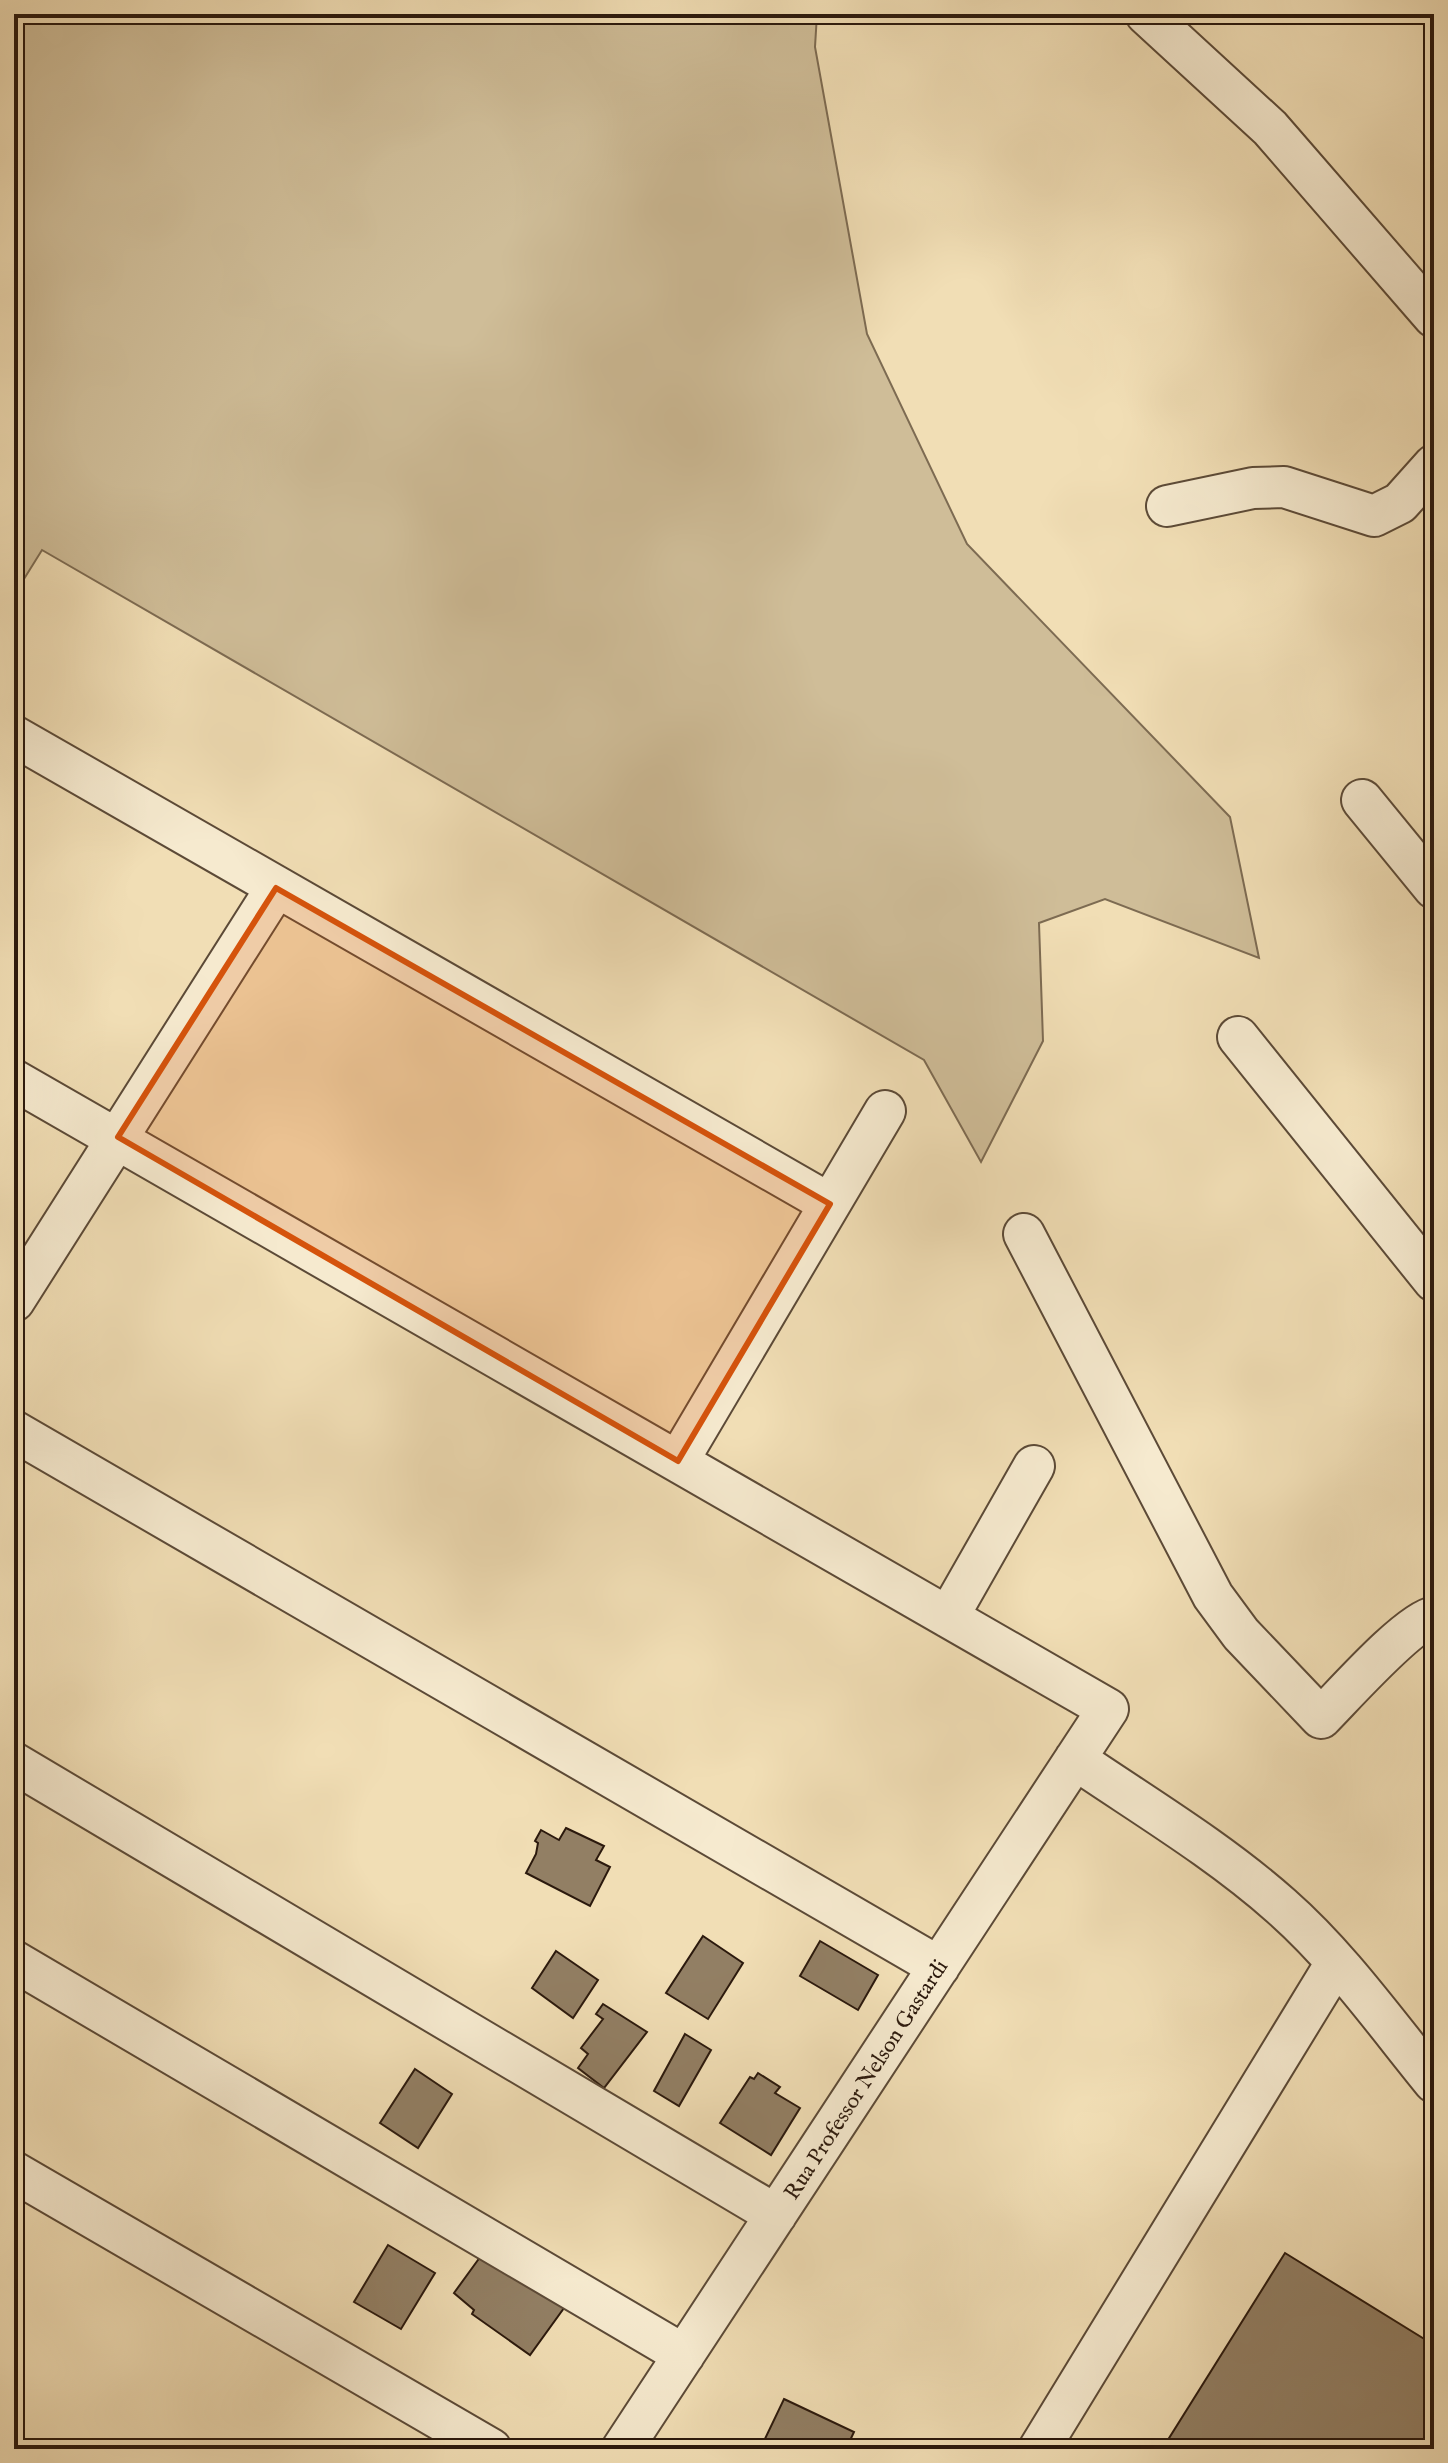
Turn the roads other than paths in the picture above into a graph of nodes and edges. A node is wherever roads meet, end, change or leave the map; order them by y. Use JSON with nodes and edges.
{"nodes":[{"id":1,"x":1146,"y":14,"type":"edge"},
{"id":2,"x":1434,"y":317,"type":"edge"},
{"id":3,"x":1434,"y":465,"type":"edge"},
{"id":4,"x":1167,"y":506,"type":"dead end"},
{"id":5,"x":14,"y":736,"type":"edge"},
{"id":6,"x":1362,"y":800,"type":"dead end"},
{"id":7,"x":276,"y":888,"type":"junction"},
{"id":8,"x":1434,"y":888,"type":"edge"},
{"id":9,"x":1238,"y":1037,"type":"dead end"},
{"id":10,"x":14,"y":1080,"type":"edge"},
{"id":11,"x":885,"y":1111,"type":"dead end"},
{"id":12,"x":118,"y":1137,"type":"junction"},
{"id":13,"x":830,"y":1204,"type":"junction"},
{"id":14,"x":1024,"y":1234,"type":"dead end"},
{"id":15,"x":1434,"y":1281,"type":"edge"},
{"id":16,"x":14,"y":1301,"type":"edge"},
{"id":17,"x":14,"y":1431,"type":"edge"},
{"id":18,"x":678,"y":1461,"type":"junction"},
{"id":19,"x":1034,"y":1466,"type":"dead end"},
{"id":20,"x":948,"y":1617,"type":"junction"},
{"id":21,"x":1434,"y":1617,"type":"edge"},
{"id":22,"x":1075,"y":1759,"type":"junction"},
{"id":23,"x":14,"y":1763,"type":"edge"},
{"id":24,"x":14,"y":1961,"type":"edge"},
{"id":25,"x":1336,"y":1963,"type":"junction"},
{"id":26,"x":939,"y":1967,"type":"junction"},
{"id":27,"x":1434,"y":2082,"type":"edge"},
{"id":28,"x":14,"y":2172,"type":"edge"},
{"id":29,"x":776,"y":2215,"type":"junction"},
{"id":30,"x":684,"y":2355,"type":"junction"},
{"id":31,"x":491,"y":2449,"type":"edge"},
{"id":32,"x":622,"y":2449,"type":"edge"},
{"id":33,"x":1039,"y":2449,"type":"edge"}],
"edges":[{"from":1,"to":2,"type":"street"},
{"from":3,"to":4,"type":"street"},
{"from":5,"to":7,"type":"street"},
{"from":6,"to":8,"type":"street"},
{"from":7,"to":12,"type":"street"},
{"from":7,"to":13,"type":"street"},
{"from":9,"to":15,"type":"street"},
{"from":10,"to":12,"type":"street"},
{"from":11,"to":13,"type":"street"},
{"from":12,"to":16,"type":"street"},
{"from":12,"to":18,"type":"street"},
{"from":13,"to":18,"type":"street"},
{"from":14,"to":21,"type":"street"},
{"from":17,"to":26,"type":"street"},
{"from":18,"to":20,"type":"street"},
{"from":19,"to":20,"type":"street"},
{"from":20,"to":22,"type":"street","name":"Rua Professor Nelson Gastardi"},
{"from":22,"to":25,"type":"street"},
{"from":22,"to":26,"type":"street","name":"Rua Professor Nelson Gastardi"},
{"from":23,"to":29,"type":"street"},
{"from":24,"to":30,"type":"street"},
{"from":25,"to":27,"type":"street"},
{"from":25,"to":33,"type":"street"},
{"from":26,"to":29,"type":"street","name":"Rua Professor Nelson Gastardi"},
{"from":28,"to":31,"type":"street"},
{"from":29,"to":30,"type":"street","name":"Rua Professor Nelson Gastardi"},
{"from":30,"to":32,"type":"street","name":"Rua Professor Nelson Gastardi"}]}
